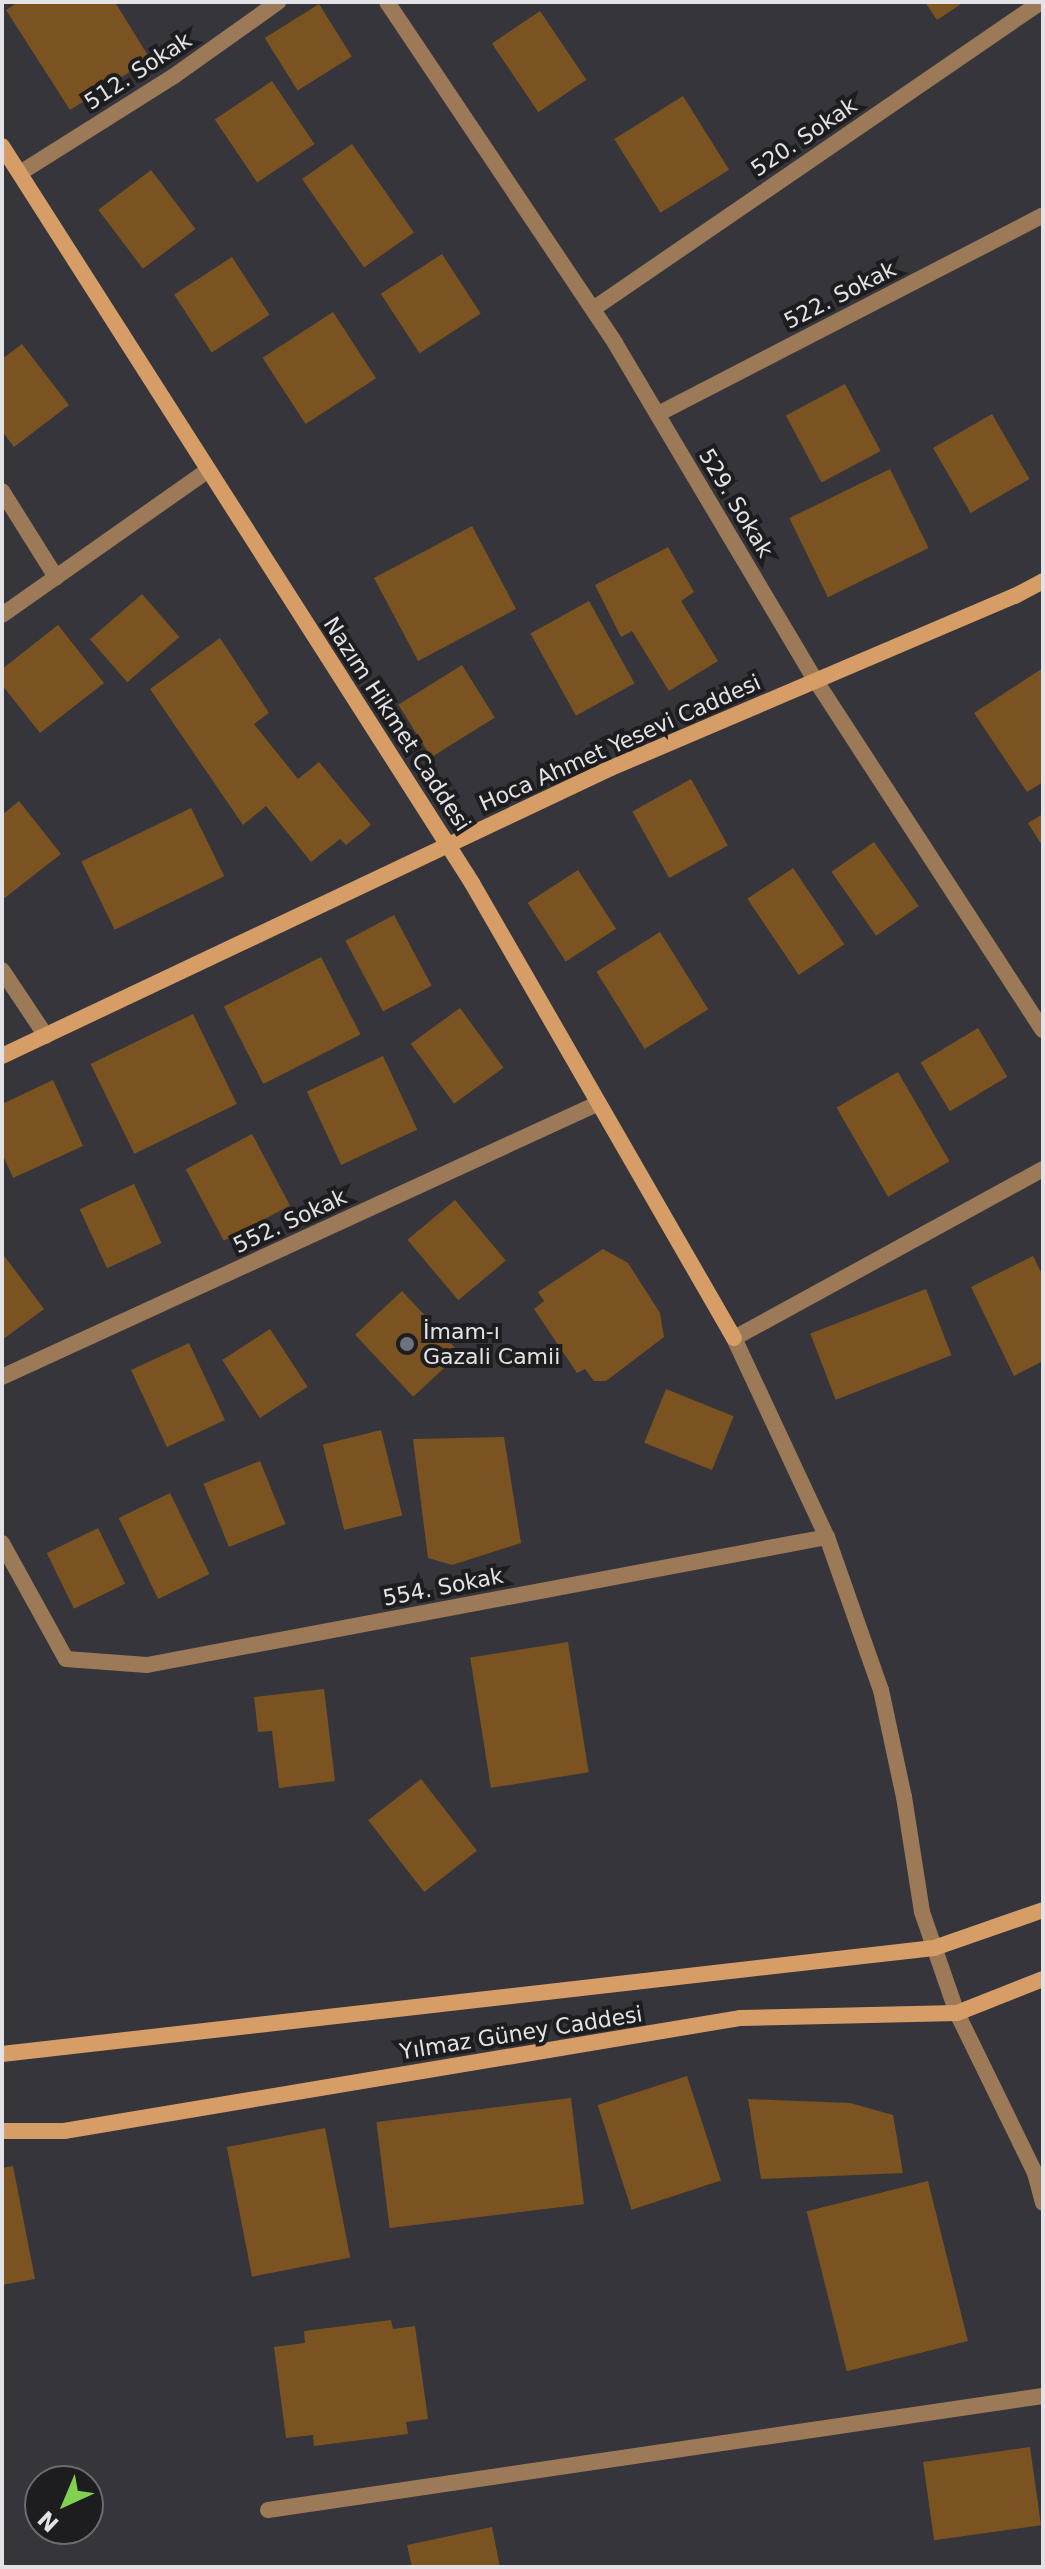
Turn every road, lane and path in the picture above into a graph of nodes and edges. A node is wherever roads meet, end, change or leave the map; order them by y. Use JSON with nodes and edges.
{"nodes":[{"id":1,"x":278,"y":2,"type":"edge"},
{"id":2,"x":387,"y":2,"type":"edge"},
{"id":3,"x":1041,"y":2,"type":"edge"},
{"id":4,"x":2,"y":146,"type":"edge"},
{"id":5,"x":20,"y":173,"type":"junction"},
{"id":6,"x":1043,"y":215,"type":"edge"},
{"id":7,"x":593,"y":309,"type":"junction"},
{"id":8,"x":658,"y":414,"type":"junction"},
{"id":9,"x":208,"y":470,"type":"junction"},
{"id":10,"x":2,"y":491,"type":"edge"},
{"id":11,"x":56,"y":577,"type":"junction"},
{"id":12,"x":1043,"y":581,"type":"edge"},
{"id":13,"x":2,"y":615,"type":"edge"},
{"id":14,"x":816,"y":681,"type":"junction"},
{"id":15,"x":448,"y":845,"type":"junction"},
{"id":16,"x":2,"y":970,"type":"edge"},
{"id":17,"x":1037,"y":1008,"type":"edge"},
{"id":18,"x":1043,"y":1030,"type":"edge"},
{"id":19,"x":46,"y":1036,"type":"junction"},
{"id":20,"x":2,"y":1056,"type":"edge"},
{"id":21,"x":597,"y":1104,"type":"junction"},
{"id":22,"x":1043,"y":1169,"type":"edge"},
{"id":23,"x":734,"y":1338,"type":"junction"},
{"id":24,"x":2,"y":1377,"type":"edge"},
{"id":25,"x":827,"y":1537,"type":"junction"},
{"id":26,"x":2,"y":1543,"type":"edge"},
{"id":27,"x":1043,"y":1910,"type":"edge"},
{"id":28,"x":934,"y":1948,"type":"junction"},
{"id":29,"x":1043,"y":1979,"type":"edge"},
{"id":30,"x":957,"y":2013,"type":"junction"},
{"id":31,"x":2,"y":2054,"type":"edge"},
{"id":32,"x":2,"y":2131,"type":"edge"},
{"id":33,"x":1043,"y":2203,"type":"edge"},
{"id":34,"x":1043,"y":2396,"type":"edge"},
{"id":35,"x":268,"y":2510,"type":"dead end"}],
"edges":[{"from":1,"to":5,"type":"street","name":"512. Sokak"},
{"from":2,"to":7,"type":"street","name":"529. Sokak"},
{"from":3,"to":7,"type":"street","name":"520. Sokak"},
{"from":4,"to":5,"type":"street","name":"Nazım Hikmet Caddesi"},
{"from":5,"to":9,"type":"street","name":"Nazım Hikmet Caddesi"},
{"from":6,"to":8,"type":"street","name":"522. Sokak"},
{"from":7,"to":8,"type":"street","name":"529. Sokak"},
{"from":8,"to":14,"type":"street","name":"529. Sokak"},
{"from":9,"to":11,"type":"street"},
{"from":9,"to":15,"type":"street","name":"Nazım Hikmet Caddesi"},
{"from":10,"to":11,"type":"street"},
{"from":11,"to":13,"type":"street"},
{"from":12,"to":14,"type":"street","name":"Hoca Ahmet Yesevi Caddesi"},
{"from":14,"to":15,"type":"street","name":"Hoca Ahmet Yesevi Caddesi"},
{"from":14,"to":17,"type":"street","name":"529. Sokak"},
{"from":15,"to":19,"type":"street","name":"Hoca Ahmet Yesevi Caddesi"},
{"from":15,"to":21,"type":"street","name":"Nazım Hikmet Caddesi"},
{"from":16,"to":19,"type":"street"},
{"from":17,"to":18,"type":"street","name":"529. Sokak"},
{"from":19,"to":20,"type":"street","name":"Hoca Ahmet Yesevi Caddesi"},
{"from":21,"to":23,"type":"street","name":"Nazım Hikmet Caddesi"},
{"from":21,"to":24,"type":"street","name":"552. Sokak"},
{"from":22,"to":23,"type":"street"},
{"from":23,"to":25,"type":"street"},
{"from":25,"to":26,"type":"street","name":"554. Sokak"},
{"from":25,"to":28,"type":"street"},
{"from":27,"to":28,"type":"street"},
{"from":28,"to":30,"type":"street"},
{"from":28,"to":31,"type":"street"},
{"from":29,"to":30,"type":"street","name":"Yılmaz Güney Caddesi"},
{"from":30,"to":32,"type":"street","name":"Yılmaz Güney Caddesi"},
{"from":30,"to":33,"type":"street"},
{"from":34,"to":35,"type":"street"}]}
